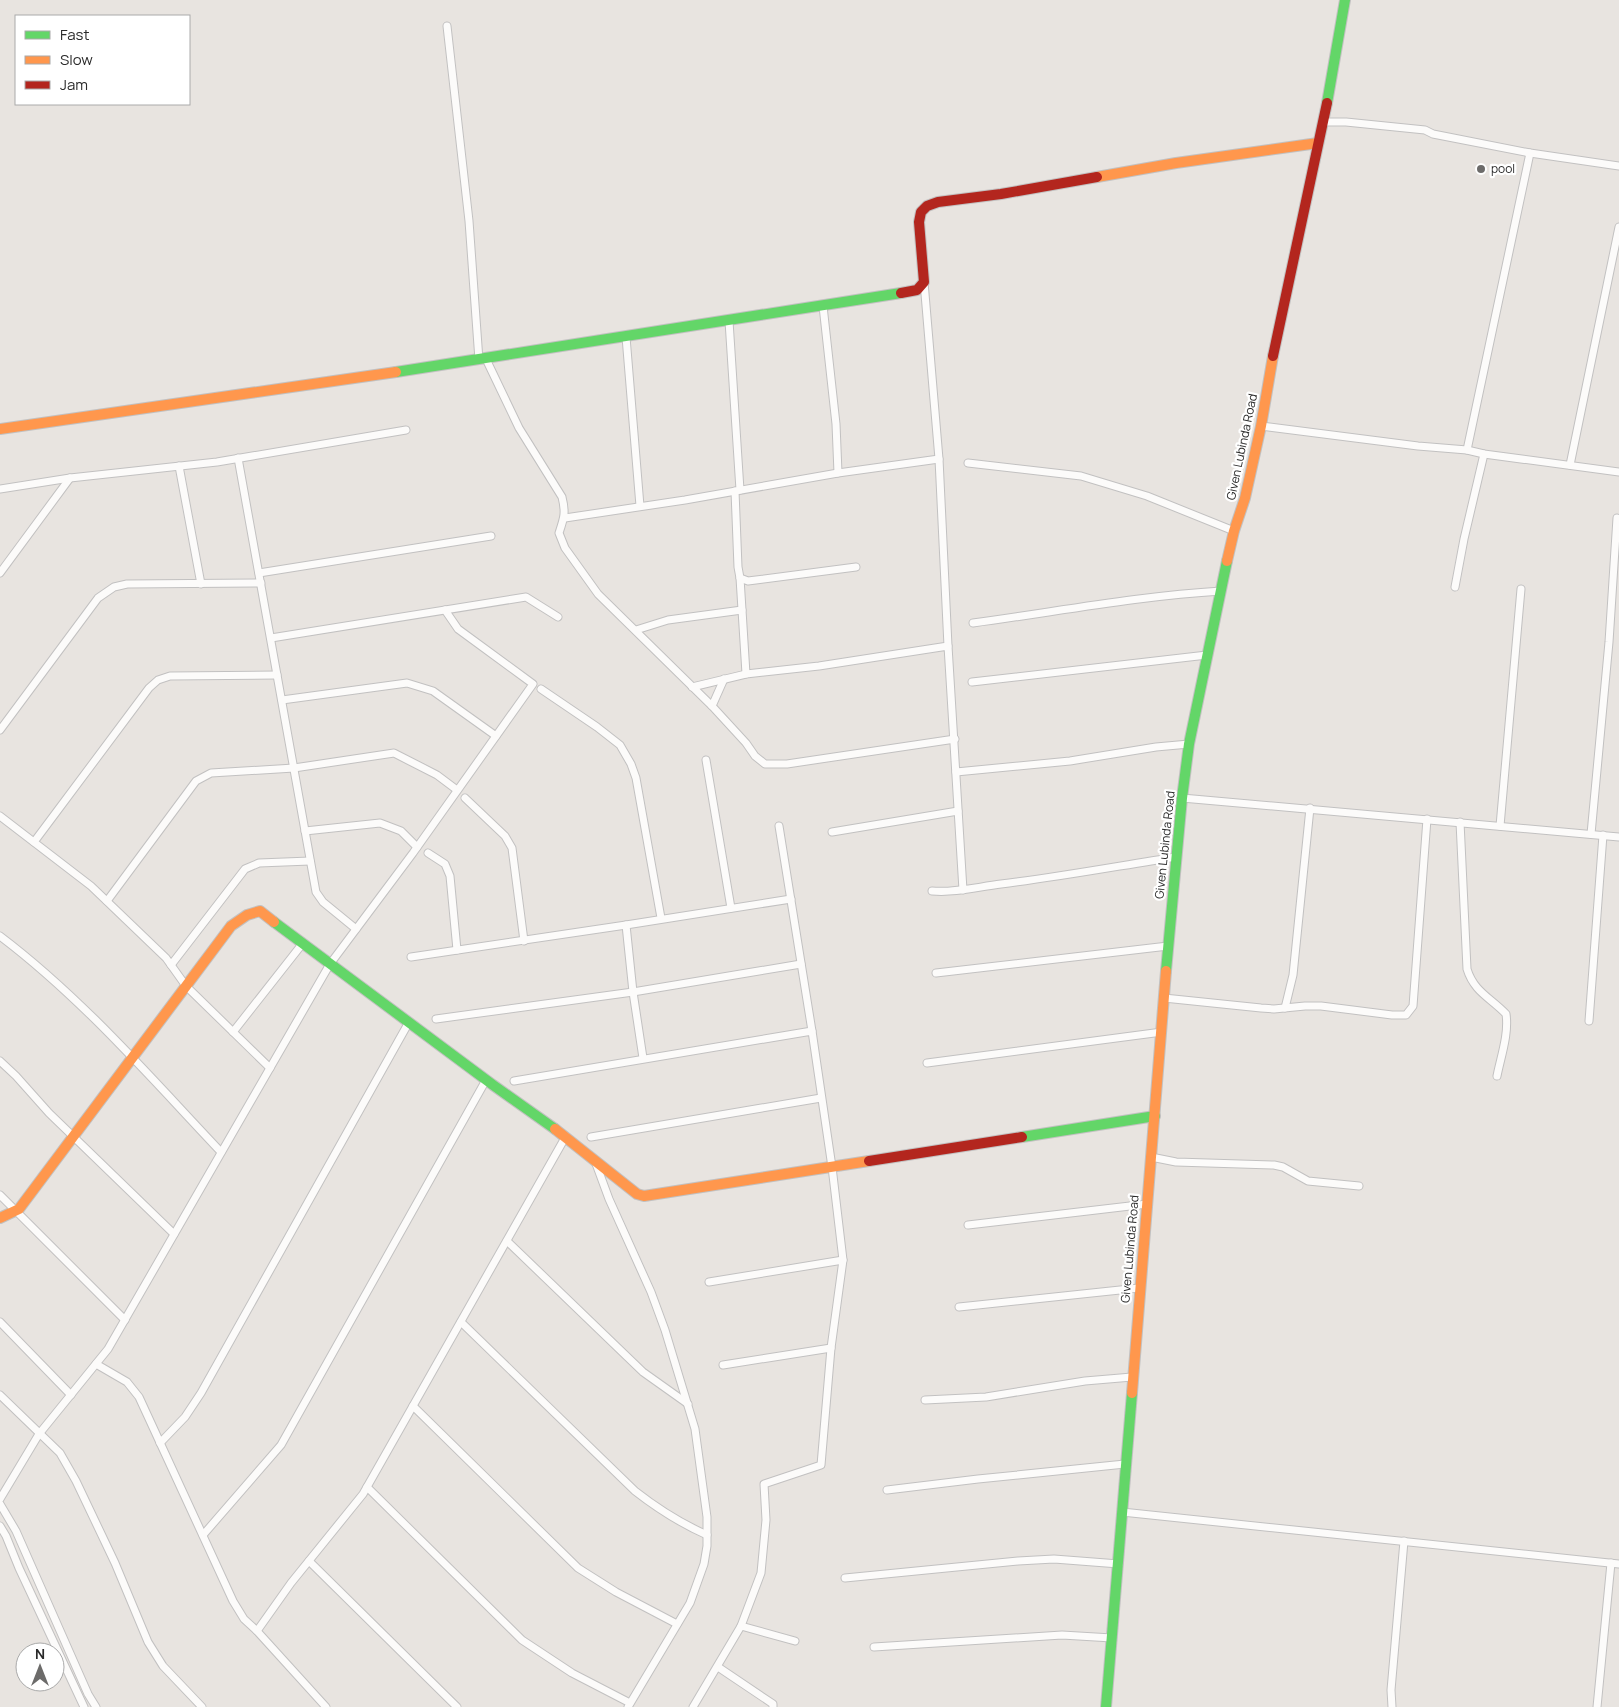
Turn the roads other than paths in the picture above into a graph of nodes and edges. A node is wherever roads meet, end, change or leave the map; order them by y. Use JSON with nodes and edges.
{"nodes":[{"id":1,"x":1345,"y":0,"type":"edge"},
{"id":2,"x":447,"y":26,"type":"dead end"},
{"id":3,"x":1324,"y":122,"type":"junction"},
{"id":4,"x":1318,"y":143,"type":"junction"},
{"id":5,"x":1530,"y":153,"type":"junction"},
{"id":6,"x":1619,"y":166,"type":"edge"},
{"id":7,"x":1619,"y":227,"type":"edge"},
{"id":8,"x":922,"y":289,"type":"junction"},
{"id":9,"x":823,"y":306,"type":"junction"},
{"id":10,"x":729,"y":321,"type":"junction"},
{"id":11,"x":626,"y":337,"type":"junction"},
{"id":12,"x":483,"y":359,"type":"junction"},
{"id":13,"x":1260,"y":426,"type":"junction"},
{"id":14,"x":0,"y":429,"type":"edge"},
{"id":15,"x":406,"y":430,"type":"dead end"},
{"id":16,"x":1467,"y":450,"type":"junction"},
{"id":17,"x":1484,"y":454,"type":"junction"},
{"id":18,"x":238,"y":458,"type":"junction"},
{"id":19,"x":939,"y":459,"type":"junction"},
{"id":20,"x":968,"y":462,"type":"dead end"},
{"id":21,"x":1570,"y":465,"type":"junction"},
{"id":22,"x":179,"y":466,"type":"junction"},
{"id":23,"x":1619,"y":472,"type":"edge"},
{"id":24,"x":838,"y":473,"type":"junction"},
{"id":25,"x":70,"y":478,"type":"junction"},
{"id":26,"x":0,"y":489,"type":"edge"},
{"id":27,"x":738,"y":491,"type":"junction"},
{"id":28,"x":640,"y":506,"type":"junction"},
{"id":29,"x":565,"y":509,"type":"junction"},
{"id":30,"x":576,"y":516,"type":"junction"},
{"id":31,"x":564,"y":518,"type":"junction"},
{"id":32,"x":1617,"y":518,"type":"dead end"},
{"id":33,"x":1234,"y":531,"type":"junction"},
{"id":34,"x":491,"y":536,"type":"dead end"},
{"id":35,"x":856,"y":567,"type":"dead end"},
{"id":36,"x":0,"y":573,"type":"edge"},
{"id":37,"x":259,"y":573,"type":"junction"},
{"id":38,"x":740,"y":578,"type":"junction"},
{"id":39,"x":261,"y":583,"type":"junction"},
{"id":40,"x":201,"y":584,"type":"junction"},
{"id":41,"x":1455,"y":588,"type":"dead end"},
{"id":42,"x":1521,"y":589,"type":"dead end"},
{"id":43,"x":1221,"y":591,"type":"junction"},
{"id":44,"x":444,"y":610,"type":"junction"},
{"id":45,"x":742,"y":610,"type":"junction"},
{"id":46,"x":558,"y":617,"type":"dead end"},
{"id":47,"x":973,"y":623,"type":"dead end"},
{"id":48,"x":636,"y":630,"type":"junction"},
{"id":49,"x":271,"y":638,"type":"junction"},
{"id":50,"x":948,"y":646,"type":"junction"},
{"id":51,"x":1207,"y":654,"type":"junction"},
{"id":52,"x":746,"y":674,"type":"junction"},
{"id":53,"x":277,"y":675,"type":"junction"},
{"id":54,"x":724,"y":679,"type":"junction"},
{"id":55,"x":972,"y":682,"type":"dead end"},
{"id":56,"x":692,"y":687,"type":"junction"},
{"id":57,"x":541,"y":689,"type":"dead end"},
{"id":58,"x":282,"y":700,"type":"junction"},
{"id":59,"x":712,"y":706,"type":"junction"},
{"id":60,"x":0,"y":730,"type":"edge"},
{"id":61,"x":496,"y":736,"type":"junction"},
{"id":62,"x":955,"y":739,"type":"junction"},
{"id":63,"x":1189,"y":744,"type":"junction"},
{"id":64,"x":706,"y":760,"type":"dead end"},
{"id":65,"x":294,"y":768,"type":"junction"},
{"id":66,"x":956,"y":772,"type":"junction"},
{"id":67,"x":457,"y":790,"type":"junction"},
{"id":68,"x":465,"y":798,"type":"dead end"},
{"id":69,"x":1182,"y":798,"type":"junction"},
{"id":70,"x":1310,"y":808,"type":"junction"},
{"id":71,"x":958,"y":811,"type":"junction"},
{"id":72,"x":0,"y":816,"type":"edge"},
{"id":73,"x":1427,"y":819,"type":"junction"},
{"id":74,"x":1460,"y":822,"type":"junction"},
{"id":75,"x":779,"y":826,"type":"dead end"},
{"id":76,"x":1500,"y":826,"type":"junction"},
{"id":77,"x":305,"y":831,"type":"junction"},
{"id":78,"x":832,"y":832,"type":"dead end"},
{"id":79,"x":1591,"y":834,"type":"junction"},
{"id":80,"x":1603,"y":835,"type":"junction"},
{"id":81,"x":1619,"y":837,"type":"edge"},
{"id":82,"x":34,"y":842,"type":"junction"},
{"id":83,"x":417,"y":847,"type":"junction"},
{"id":84,"x":428,"y":853,"type":"dead end"},
{"id":85,"x":1176,"y":857,"type":"junction"},
{"id":86,"x":310,"y":861,"type":"junction"},
{"id":87,"x":962,"y":890,"type":"junction"},
{"id":88,"x":932,"y":891,"type":"dead end"},
{"id":89,"x":791,"y":900,"type":"junction"},
{"id":90,"x":107,"y":901,"type":"junction"},
{"id":91,"x":731,"y":908,"type":"junction"},
{"id":92,"x":661,"y":918,"type":"junction"},
{"id":93,"x":626,"y":925,"type":"junction"},
{"id":94,"x":356,"y":928,"type":"junction"},
{"id":95,"x":0,"y":936,"type":"edge"},
{"id":96,"x":524,"y":941,"type":"junction"},
{"id":97,"x":302,"y":943,"type":"junction"},
{"id":98,"x":1168,"y":946,"type":"junction"},
{"id":99,"x":457,"y":950,"type":"junction"},
{"id":100,"x":411,"y":957,"type":"dead end"},
{"id":101,"x":330,"y":964,"type":"junction"},
{"id":102,"x":801,"y":964,"type":"junction"},
{"id":103,"x":171,"y":965,"type":"junction"},
{"id":104,"x":936,"y":973,"type":"dead end"},
{"id":105,"x":186,"y":986,"type":"junction"},
{"id":106,"x":633,"y":992,"type":"junction"},
{"id":107,"x":1164,"y":998,"type":"junction"},
{"id":108,"x":1285,"y":1008,"type":"junction"},
{"id":109,"x":436,"y":1019,"type":"dead end"},
{"id":110,"x":1589,"y":1021,"type":"dead end"},
{"id":111,"x":409,"y":1022,"type":"junction"},
{"id":112,"x":812,"y":1031,"type":"junction"},
{"id":113,"x":233,"y":1032,"type":"junction"},
{"id":114,"x":1162,"y":1032,"type":"junction"},
{"id":115,"x":132,"y":1058,"type":"junction"},
{"id":116,"x":643,"y":1058,"type":"junction"},
{"id":117,"x":0,"y":1061,"type":"edge"},
{"id":118,"x":928,"y":1064,"type":"dead end"},
{"id":119,"x":270,"y":1068,"type":"junction"},
{"id":120,"x":1497,"y":1076,"type":"dead end"},
{"id":121,"x":486,"y":1080,"type":"junction"},
{"id":122,"x":514,"y":1081,"type":"dead end"},
{"id":123,"x":821,"y":1098,"type":"junction"},
{"id":124,"x":1155,"y":1116,"type":"junction"},
{"id":125,"x":566,"y":1136,"type":"junction"},
{"id":126,"x":73,"y":1137,"type":"junction"},
{"id":127,"x":591,"y":1137,"type":"dead end"},
{"id":128,"x":221,"y":1152,"type":"junction"},
{"id":129,"x":1151,"y":1157,"type":"junction"},
{"id":130,"x":594,"y":1159,"type":"junction"},
{"id":131,"x":832,"y":1167,"type":"junction"},
{"id":132,"x":1359,"y":1186,"type":"dead end"},
{"id":133,"x":0,"y":1195,"type":"edge"},
{"id":134,"x":1147,"y":1204,"type":"junction"},
{"id":135,"x":15,"y":1212,"type":"junction"},
{"id":136,"x":0,"y":1218,"type":"edge"},
{"id":137,"x":968,"y":1225,"type":"dead end"},
{"id":138,"x":174,"y":1234,"type":"junction"},
{"id":139,"x":507,"y":1240,"type":"junction"},
{"id":140,"x":843,"y":1260,"type":"junction"},
{"id":141,"x":709,"y":1282,"type":"dead end"},
{"id":142,"x":1139,"y":1288,"type":"junction"},
{"id":143,"x":959,"y":1307,"type":"dead end"},
{"id":144,"x":125,"y":1320,"type":"junction"},
{"id":145,"x":0,"y":1322,"type":"edge"},
{"id":146,"x":461,"y":1322,"type":"junction"},
{"id":147,"x":831,"y":1348,"type":"junction"},
{"id":148,"x":96,"y":1364,"type":"junction"},
{"id":149,"x":723,"y":1365,"type":"dead end"},
{"id":150,"x":1132,"y":1377,"type":"junction"},
{"id":151,"x":0,"y":1395,"type":"edge"},
{"id":152,"x":71,"y":1395,"type":"junction"},
{"id":153,"x":925,"y":1400,"type":"dead end"},
{"id":154,"x":688,"y":1404,"type":"junction"},
{"id":155,"x":413,"y":1406,"type":"junction"},
{"id":156,"x":39,"y":1434,"type":"junction"},
{"id":157,"x":160,"y":1443,"type":"junction"},
{"id":158,"x":1125,"y":1464,"type":"junction"},
{"id":159,"x":367,"y":1488,"type":"junction"},
{"id":160,"x":887,"y":1490,"type":"dead end"},
{"id":161,"x":0,"y":1499,"type":"edge"},
{"id":162,"x":0,"y":1504,"type":"edge"},
{"id":163,"x":1122,"y":1512,"type":"junction"},
{"id":164,"x":0,"y":1526,"type":"edge"},
{"id":165,"x":203,"y":1535,"type":"junction"},
{"id":166,"x":707,"y":1535,"type":"junction"},
{"id":167,"x":1404,"y":1541,"type":"junction"},
{"id":168,"x":309,"y":1561,"type":"junction"},
{"id":169,"x":1610,"y":1563,"type":"junction"},
{"id":170,"x":1118,"y":1564,"type":"junction"},
{"id":171,"x":1619,"y":1564,"type":"edge"},
{"id":172,"x":845,"y":1578,"type":"dead end"},
{"id":173,"x":677,"y":1624,"type":"junction"},
{"id":174,"x":742,"y":1626,"type":"junction"},
{"id":175,"x":257,"y":1631,"type":"junction"},
{"id":176,"x":1112,"y":1638,"type":"junction"},
{"id":177,"x":795,"y":1641,"type":"dead end"},
{"id":178,"x":874,"y":1647,"type":"dead end"},
{"id":179,"x":718,"y":1667,"type":"junction"},
{"id":180,"x":629,"y":1705,"type":"edge"},
{"id":181,"x":84,"y":1707,"type":"edge"},
{"id":182,"x":96,"y":1707,"type":"edge"},
{"id":183,"x":202,"y":1707,"type":"edge"},
{"id":184,"x":326,"y":1707,"type":"edge"},
{"id":185,"x":457,"y":1707,"type":"edge"},
{"id":186,"x":694,"y":1707,"type":"edge"},
{"id":187,"x":773,"y":1707,"type":"edge"},
{"id":188,"x":1106,"y":1707,"type":"edge"},
{"id":189,"x":1392,"y":1707,"type":"edge"},
{"id":190,"x":1597,"y":1707,"type":"edge"}],
"edges":[{"from":1,"to":3,"type":"street","name":"Given Lubinda Road"},
{"from":2,"to":12,"type":"street"},
{"from":3,"to":4,"type":"street","name":"Given Lubinda Road"},
{"from":3,"to":5,"type":"street"},
{"from":4,"to":8,"type":"street"},
{"from":4,"to":13,"type":"street","name":"Given Lubinda Road"},
{"from":5,"to":6,"type":"street"},
{"from":5,"to":16,"type":"street"},
{"from":7,"to":21,"type":"street"},
{"from":8,"to":9,"type":"street"},
{"from":8,"to":19,"type":"street"},
{"from":9,"to":10,"type":"street"},
{"from":9,"to":24,"type":"street"},
{"from":10,"to":11,"type":"street"},
{"from":10,"to":27,"type":"street"},
{"from":11,"to":12,"type":"street"},
{"from":11,"to":28,"type":"street"},
{"from":12,"to":14,"type":"street"},
{"from":12,"to":29,"type":"street"},
{"from":13,"to":16,"type":"street"},
{"from":13,"to":33,"type":"street","name":"Given Lubinda Road"},
{"from":15,"to":18,"type":"street"},
{"from":16,"to":17,"type":"street"},
{"from":17,"to":21,"type":"street"},
{"from":17,"to":41,"type":"street"},
{"from":18,"to":22,"type":"street"},
{"from":18,"to":37,"type":"street"},
{"from":19,"to":24,"type":"street"},
{"from":19,"to":50,"type":"street"},
{"from":20,"to":33,"type":"street"},
{"from":21,"to":23,"type":"street"},
{"from":22,"to":25,"type":"street"},
{"from":22,"to":40,"type":"street"},
{"from":24,"to":27,"type":"street"},
{"from":25,"to":26,"type":"street"},
{"from":25,"to":36,"type":"street"},
{"from":27,"to":28,"type":"street"},
{"from":27,"to":38,"type":"street"},
{"from":28,"to":30,"type":"street"},
{"from":29,"to":30,"type":"street"},
{"from":29,"to":31,"type":"street"},
{"from":30,"to":31,"type":"street"},
{"from":31,"to":48,"type":"street"},
{"from":32,"to":79,"type":"street"},
{"from":33,"to":43,"type":"street","name":"Given Lubinda Road"},
{"from":34,"to":37,"type":"street"},
{"from":35,"to":38,"type":"street"},
{"from":37,"to":39,"type":"street"},
{"from":38,"to":45,"type":"street"},
{"from":39,"to":40,"type":"street"},
{"from":39,"to":49,"type":"street"},
{"from":40,"to":60,"type":"street"},
{"from":42,"to":76,"type":"street"},
{"from":43,"to":47,"type":"street"},
{"from":43,"to":51,"type":"street","name":"Given Lubinda Road"},
{"from":44,"to":46,"type":"street"},
{"from":44,"to":49,"type":"street"},
{"from":44,"to":61,"type":"street"},
{"from":45,"to":48,"type":"street"},
{"from":45,"to":52,"type":"street"},
{"from":48,"to":56,"type":"street"},
{"from":49,"to":53,"type":"street"},
{"from":50,"to":52,"type":"street"},
{"from":50,"to":62,"type":"street"},
{"from":51,"to":55,"type":"street"},
{"from":51,"to":63,"type":"street","name":"Given Lubinda Road"},
{"from":52,"to":54,"type":"street"},
{"from":53,"to":58,"type":"street"},
{"from":53,"to":82,"type":"street"},
{"from":54,"to":56,"type":"street"},
{"from":54,"to":59,"type":"street"},
{"from":56,"to":59,"type":"street"},
{"from":57,"to":92,"type":"street"},
{"from":58,"to":61,"type":"street"},
{"from":58,"to":65,"type":"street"},
{"from":59,"to":62,"type":"street"},
{"from":61,"to":67,"type":"street"},
{"from":62,"to":66,"type":"street"},
{"from":63,"to":66,"type":"street"},
{"from":63,"to":69,"type":"street","name":"Given Lubinda Road"},
{"from":64,"to":91,"type":"street"},
{"from":65,"to":67,"type":"street"},
{"from":65,"to":77,"type":"street"},
{"from":65,"to":90,"type":"street"},
{"from":66,"to":71,"type":"street"},
{"from":67,"to":83,"type":"street"},
{"from":68,"to":96,"type":"street"},
{"from":69,"to":70,"type":"street"},
{"from":69,"to":85,"type":"street","name":"Given Lubinda Road"},
{"from":70,"to":73,"type":"street"},
{"from":70,"to":108,"type":"street"},
{"from":71,"to":78,"type":"street"},
{"from":71,"to":87,"type":"street"},
{"from":72,"to":82,"type":"street"},
{"from":73,"to":74,"type":"street"},
{"from":73,"to":108,"type":"street"},
{"from":74,"to":76,"type":"street"},
{"from":74,"to":120,"type":"street"},
{"from":75,"to":89,"type":"street"},
{"from":76,"to":79,"type":"street"},
{"from":77,"to":83,"type":"street"},
{"from":77,"to":86,"type":"street"},
{"from":79,"to":80,"type":"street"},
{"from":80,"to":81,"type":"street"},
{"from":80,"to":110,"type":"street"},
{"from":82,"to":90,"type":"street"},
{"from":83,"to":94,"type":"street"},
{"from":84,"to":99,"type":"street"},
{"from":85,"to":87,"type":"street"},
{"from":85,"to":98,"type":"street","name":"Given Lubinda Road"},
{"from":86,"to":94,"type":"street"},
{"from":86,"to":103,"type":"street"},
{"from":87,"to":88,"type":"street"},
{"from":89,"to":91,"type":"street"},
{"from":89,"to":102,"type":"street"},
{"from":90,"to":103,"type":"street"},
{"from":91,"to":92,"type":"street"},
{"from":92,"to":93,"type":"street"},
{"from":93,"to":96,"type":"street"},
{"from":93,"to":106,"type":"street"},
{"from":94,"to":101,"type":"street"},
{"from":95,"to":115,"type":"street"},
{"from":96,"to":99,"type":"street"},
{"from":97,"to":101,"type":"street"},
{"from":97,"to":105,"type":"street"},
{"from":97,"to":113,"type":"street"},
{"from":98,"to":104,"type":"street"},
{"from":98,"to":107,"type":"street","name":"Given Lubinda Road"},
{"from":99,"to":100,"type":"street"},
{"from":101,"to":111,"type":"street"},
{"from":101,"to":119,"type":"street"},
{"from":102,"to":106,"type":"street"},
{"from":102,"to":112,"type":"street"},
{"from":103,"to":105,"type":"street"},
{"from":105,"to":113,"type":"street"},
{"from":105,"to":115,"type":"street"},
{"from":106,"to":109,"type":"street"},
{"from":106,"to":116,"type":"street"},
{"from":107,"to":108,"type":"street"},
{"from":107,"to":114,"type":"street","name":"Given Lubinda Road"},
{"from":111,"to":121,"type":"street"},
{"from":111,"to":157,"type":"street"},
{"from":112,"to":116,"type":"street"},
{"from":112,"to":123,"type":"street"},
{"from":113,"to":119,"type":"street"},
{"from":114,"to":118,"type":"street"},
{"from":114,"to":124,"type":"street","name":"Given Lubinda Road"},
{"from":115,"to":126,"type":"street"},
{"from":115,"to":128,"type":"street"},
{"from":116,"to":122,"type":"street"},
{"from":117,"to":126,"type":"street"},
{"from":119,"to":128,"type":"street"},
{"from":121,"to":125,"type":"street"},
{"from":121,"to":165,"type":"street"},
{"from":123,"to":127,"type":"street"},
{"from":123,"to":131,"type":"street"},
{"from":124,"to":129,"type":"street","name":"Given Lubinda Road"},
{"from":124,"to":131,"type":"street"},
{"from":125,"to":130,"type":"street"},
{"from":125,"to":139,"type":"street"},
{"from":126,"to":135,"type":"street"},
{"from":126,"to":138,"type":"street"},
{"from":128,"to":138,"type":"street"},
{"from":129,"to":132,"type":"street"},
{"from":129,"to":134,"type":"street","name":"Given Lubinda Road"},
{"from":130,"to":131,"type":"street"},
{"from":130,"to":154,"type":"street"},
{"from":131,"to":140,"type":"street"},
{"from":133,"to":135,"type":"street"},
{"from":134,"to":137,"type":"street"},
{"from":134,"to":142,"type":"street","name":"Given Lubinda Road"},
{"from":135,"to":136,"type":"street"},
{"from":135,"to":144,"type":"street"},
{"from":138,"to":144,"type":"street"},
{"from":139,"to":146,"type":"street"},
{"from":139,"to":154,"type":"street"},
{"from":140,"to":141,"type":"street"},
{"from":140,"to":147,"type":"street"},
{"from":142,"to":143,"type":"street"},
{"from":142,"to":150,"type":"street","name":"Given Lubinda Road"},
{"from":144,"to":148,"type":"street"},
{"from":145,"to":152,"type":"street"},
{"from":146,"to":155,"type":"street"},
{"from":146,"to":166,"type":"street"},
{"from":147,"to":149,"type":"street"},
{"from":147,"to":174,"type":"street"},
{"from":148,"to":152,"type":"street"},
{"from":148,"to":157,"type":"street"},
{"from":150,"to":153,"type":"street"},
{"from":150,"to":158,"type":"street","name":"Given Lubinda Road"},
{"from":151,"to":156,"type":"street"},
{"from":152,"to":156,"type":"street"},
{"from":154,"to":166,"type":"street"},
{"from":155,"to":159,"type":"street"},
{"from":155,"to":173,"type":"street"},
{"from":156,"to":161,"type":"street"},
{"from":156,"to":183,"type":"street"},
{"from":157,"to":165,"type":"street"},
{"from":158,"to":160,"type":"street"},
{"from":158,"to":163,"type":"street","name":"Given Lubinda Road"},
{"from":159,"to":168,"type":"street"},
{"from":159,"to":180,"type":"street"},
{"from":162,"to":182,"type":"street"},
{"from":163,"to":167,"type":"street"},
{"from":163,"to":170,"type":"street","name":"Given Lubinda Road"},
{"from":164,"to":181,"type":"street"},
{"from":165,"to":175,"type":"street"},
{"from":166,"to":173,"type":"street"},
{"from":167,"to":169,"type":"street"},
{"from":167,"to":189,"type":"street"},
{"from":168,"to":175,"type":"street"},
{"from":168,"to":185,"type":"street"},
{"from":169,"to":171,"type":"street"},
{"from":169,"to":190,"type":"street"},
{"from":170,"to":172,"type":"street"},
{"from":170,"to":176,"type":"street","name":"Given Lubinda Road"},
{"from":173,"to":180,"type":"street"},
{"from":174,"to":177,"type":"street"},
{"from":174,"to":179,"type":"street"},
{"from":175,"to":184,"type":"street"},
{"from":176,"to":178,"type":"street"},
{"from":176,"to":188,"type":"street","name":"Given Lubinda Road"},
{"from":179,"to":186,"type":"street"},
{"from":179,"to":187,"type":"street"}]}
